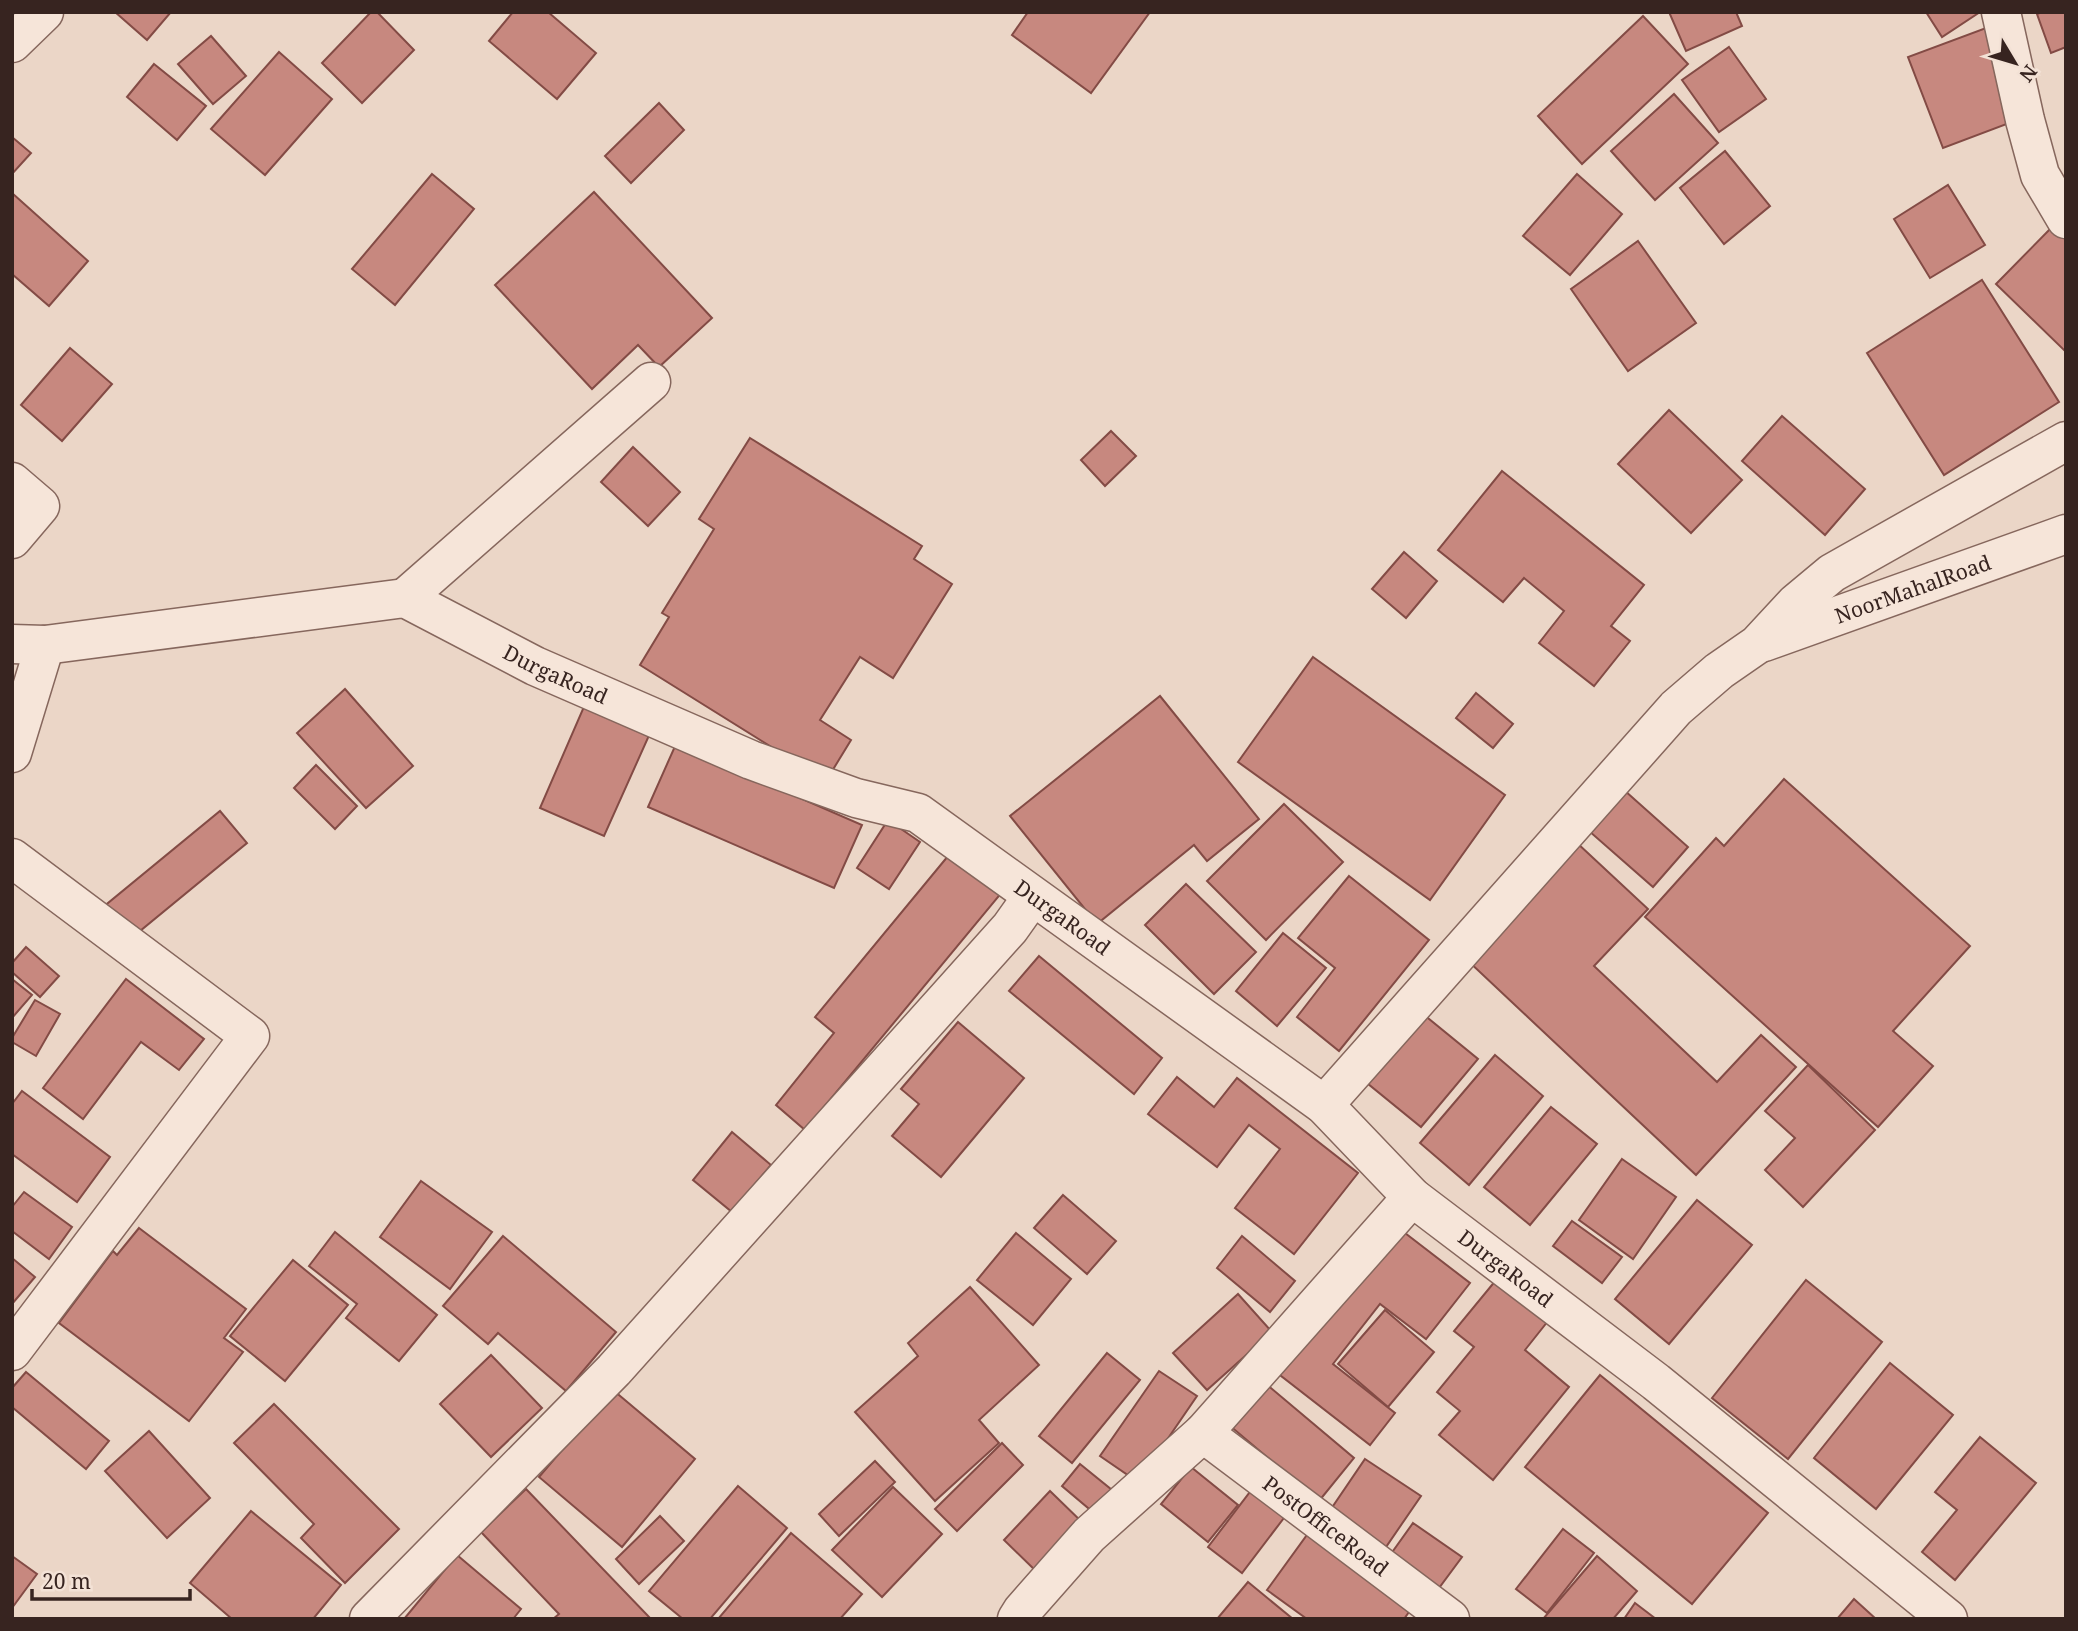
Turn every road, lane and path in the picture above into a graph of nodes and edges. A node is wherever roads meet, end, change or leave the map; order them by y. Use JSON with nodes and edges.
{"nodes":[{"id":1,"x":44,"y":12,"type":"edge"},
{"id":2,"x":2001,"y":12,"type":"edge"},
{"id":3,"x":12,"y":43,"type":"edge"},
{"id":4,"x":2066,"y":219,"type":"edge"},
{"id":5,"x":651,"y":382,"type":"dead end"},
{"id":6,"x":2066,"y":441,"type":"edge"},
{"id":7,"x":12,"y":482,"type":"edge"},
{"id":8,"x":2066,"y":534,"type":"edge"},
{"id":9,"x":12,"y":539,"type":"edge"},
{"id":10,"x":405,"y":598,"type":"junction"},
{"id":11,"x":28,"y":644,"type":"edge"},
{"id":12,"x":1758,"y":644,"type":"junction"},
{"id":13,"x":12,"y":753,"type":"edge"},
{"id":14,"x":12,"y":858,"type":"edge"},
{"id":15,"x":1032,"y":897,"type":"junction"},
{"id":16,"x":1324,"y":1105,"type":"junction"},
{"id":17,"x":1412,"y":1197,"type":"junction"},
{"id":18,"x":12,"y":1351,"type":"edge"},
{"id":19,"x":1203,"y":1433,"type":"junction"},
{"id":20,"x":369,"y":1619,"type":"edge"},
{"id":21,"x":1017,"y":1619,"type":"edge"},
{"id":22,"x":1450,"y":1619,"type":"edge"},
{"id":23,"x":1948,"y":1619,"type":"edge"}],
"edges":[{"from":1,"to":3,"type":"street"},
{"from":2,"to":4,"type":"street"},
{"from":5,"to":10,"type":"street"},
{"from":6,"to":12,"type":"street"},
{"from":7,"to":9,"type":"street"},
{"from":8,"to":12,"type":"street","name":"NoorMahalRoad"},
{"from":10,"to":11,"type":"street"},
{"from":10,"to":15,"type":"street","name":"DurgaRoad"},
{"from":11,"to":13,"type":"street"},
{"from":12,"to":16,"type":"street"},
{"from":14,"to":18,"type":"street"},
{"from":15,"to":16,"type":"street","name":"DurgaRoad"},
{"from":15,"to":20,"type":"street"},
{"from":16,"to":17,"type":"street","name":"DurgaRoad"},
{"from":17,"to":19,"type":"street"},
{"from":17,"to":23,"type":"street","name":"DurgaRoad"},
{"from":19,"to":21,"type":"street"},
{"from":19,"to":22,"type":"street","name":"PostOfficeRoad"}]}
